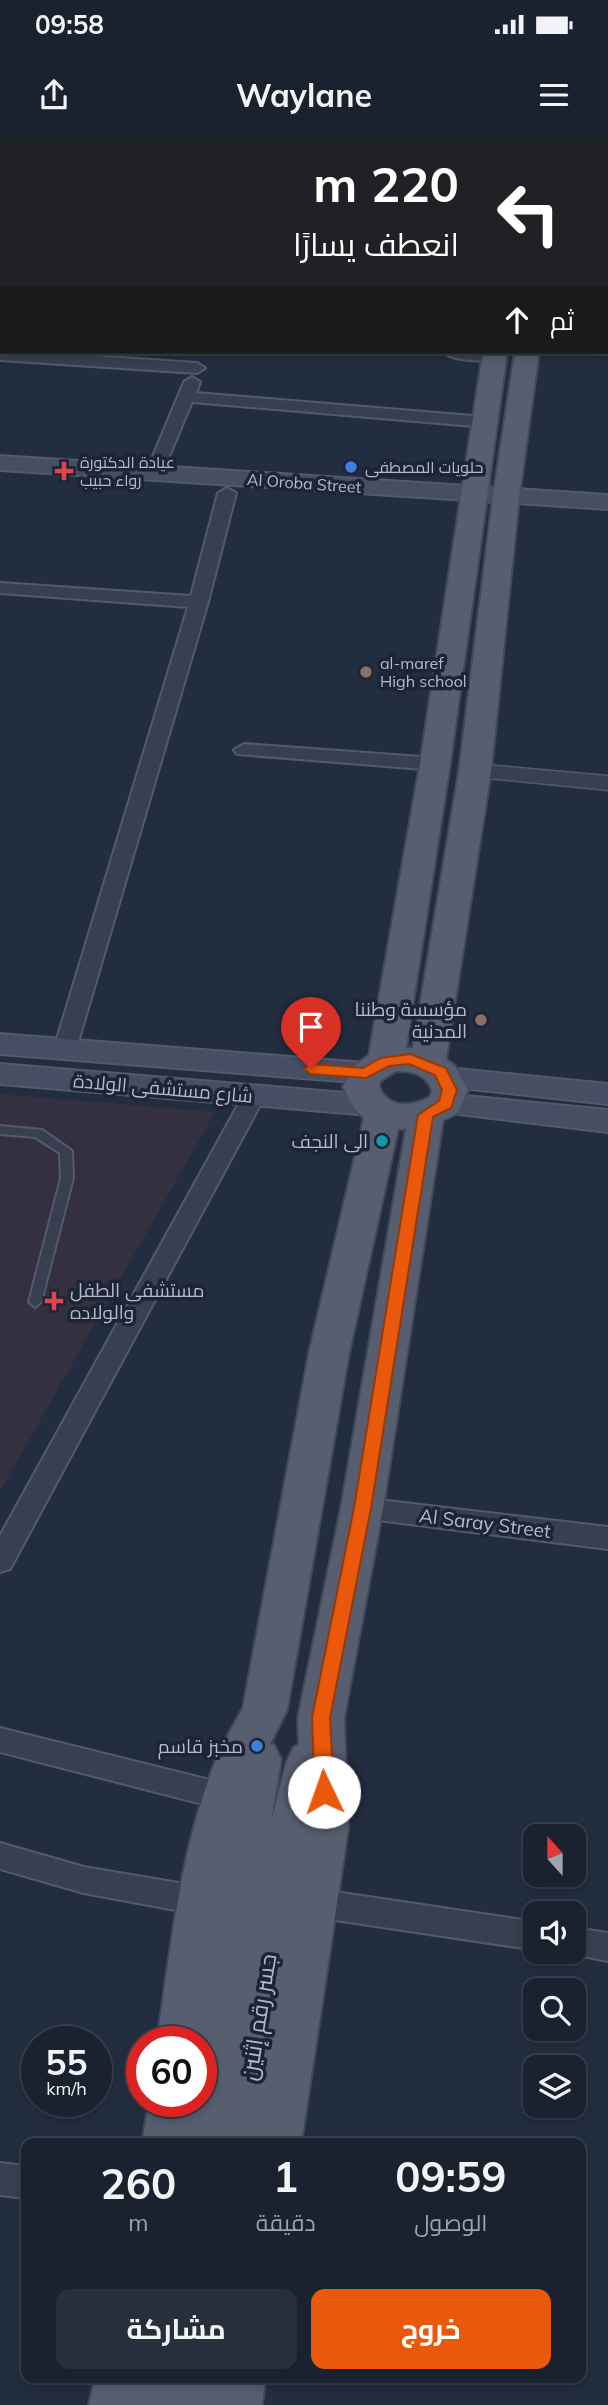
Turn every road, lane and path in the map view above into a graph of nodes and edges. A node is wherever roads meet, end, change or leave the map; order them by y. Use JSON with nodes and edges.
{"nodes":[{"id":1,"x":494,"y":354,"type":"edge"},
{"id":2,"x":527,"y":354,"type":"edge"},
{"id":3,"x":0,"y":355,"type":"edge"},
{"id":4,"x":200,"y":360,"type":"edge"},
{"id":5,"x":186,"y":397,"type":"junction"},
{"id":6,"x":485,"y":422,"type":"junction"},
{"id":7,"x":0,"y":463,"type":"edge"},
{"id":8,"x":154,"y":473,"type":"junction"},
{"id":9,"x":0,"y":478,"type":"edge"},
{"id":10,"x":227,"y":493,"type":"junction"},
{"id":11,"x":473,"y":501,"type":"junction"},
{"id":12,"x":608,"y":502,"type":"edge"},
{"id":13,"x":505,"y":503,"type":"junction"},
{"id":14,"x":608,"y":516,"type":"edge"},
{"id":15,"x":0,"y":588,"type":"edge"},
{"id":16,"x":199,"y":602,"type":"junction"},
{"id":17,"x":244,"y":750,"type":"dead end"},
{"id":18,"x":435,"y":764,"type":"junction"},
{"id":19,"x":475,"y":771,"type":"junction"},
{"id":20,"x":608,"y":783,"type":"edge"},
{"id":21,"x":0,"y":1044,"type":"edge"},
{"id":22,"x":65,"y":1049,"type":"junction"},
{"id":23,"x":0,"y":1074,"type":"edge"},
{"id":24,"x":376,"y":1088,"type":"junction"},
{"id":25,"x":436,"y":1090,"type":"junction"},
{"id":26,"x":608,"y":1094,"type":"edge"},
{"id":27,"x":254,"y":1096,"type":"junction"},
{"id":28,"x":608,"y":1121,"type":"edge"},
{"id":29,"x":0,"y":1130,"type":"edge"},
{"id":30,"x":35,"y":1302,"type":"dead end"},
{"id":31,"x":362,"y":1508,"type":"junction"},
{"id":32,"x":608,"y":1538,"type":"edge"},
{"id":33,"x":0,"y":1561,"type":"edge"},
{"id":34,"x":265,"y":1710,"type":"junction"},
{"id":35,"x":0,"y":1741,"type":"edge"},
{"id":36,"x":226,"y":1797,"type":"junction"},
{"id":37,"x":0,"y":1856,"type":"edge"},
{"id":38,"x":258,"y":1901,"type":"junction"},
{"id":39,"x":523,"y":1934,"type":"edge"},
{"id":40,"x":586,"y":1944,"type":"edge"},
{"id":41,"x":608,"y":1947,"type":"edge"},
{"id":42,"x":191,"y":2026,"type":"edge"},
{"id":43,"x":172,"y":2117,"type":"edge"},
{"id":44,"x":169,"y":2138,"type":"edge"},
{"id":45,"x":199,"y":2138,"type":"edge"},
{"id":46,"x":238,"y":2138,"type":"edge"},
{"id":47,"x":275,"y":2138,"type":"edge"},
{"id":48,"x":0,"y":2179,"type":"edge"},
{"id":49,"x":21,"y":2181,"type":"edge"},
{"id":50,"x":122,"y":2383,"type":"edge"},
{"id":51,"x":158,"y":2383,"type":"edge"},
{"id":52,"x":200,"y":2383,"type":"edge"},
{"id":53,"x":237,"y":2383,"type":"edge"},
{"id":54,"x":117,"y":2405,"type":"edge"},
{"id":55,"x":155,"y":2405,"type":"edge"},
{"id":56,"x":197,"y":2405,"type":"edge"},
{"id":57,"x":234,"y":2405,"type":"edge"}],
"edges":[{"from":1,"to":6,"type":"main road"},
{"from":2,"to":13,"type":"main road"},
{"from":3,"to":4,"type":"street"},
{"from":4,"to":5,"type":"street"},
{"from":5,"to":6,"type":"street"},
{"from":5,"to":8,"type":"street"},
{"from":6,"to":11,"type":"main road"},
{"from":7,"to":8,"type":"main road","name":"Al Oroba Street"},
{"from":8,"to":11,"type":"main road","name":"Al Oroba Street"},
{"from":9,"to":10,"type":"main road","name":"Al Oroba Street"},
{"from":10,"to":11,"type":"main road","name":"Al Oroba Street"},
{"from":10,"to":16,"type":"street"},
{"from":11,"to":13,"type":"main road","name":"Al Oroba Street"},
{"from":11,"to":18,"type":"main road"},
{"from":12,"to":13,"type":"main road","name":"Al Oroba Street"},
{"from":13,"to":14,"type":"main road","name":"Al Oroba Street"},
{"from":13,"to":19,"type":"main road"},
{"from":15,"to":16,"type":"street"},
{"from":16,"to":22,"type":"street"},
{"from":17,"to":18,"type":"street"},
{"from":18,"to":24,"type":"main road"},
{"from":19,"to":20,"type":"street"},
{"from":19,"to":25,"type":"main road"},
{"from":21,"to":22,"type":"main road","name":"شارع مستشفى الولادة"},
{"from":22,"to":24,"type":"main road","name":"شارع مستشفى الولادة"},
{"from":23,"to":27,"type":"main road","name":"شارع مستشفى الولادة"},
{"from":24,"to":25,"type":"main road"},
{"from":24,"to":25,"type":"main road"},
{"from":24,"to":27,"type":"main road","name":"شارع مستشفى الولادة"},
{"from":24,"to":34,"type":"main road"},
{"from":25,"to":26,"type":"main road"},
{"from":25,"to":28,"type":"main road"},
{"from":25,"to":31,"type":"main road"},
{"from":27,"to":33,"type":"street"},
{"from":29,"to":30,"type":"lane"},
{"from":31,"to":32,"type":"street","name":"Al Saray Street"},
{"from":31,"to":38,"type":"main road"},
{"from":34,"to":36,"type":"main road"},
{"from":34,"to":38,"type":"main road"},
{"from":35,"to":36,"type":"street"},
{"from":36,"to":38,"type":"main road"},
{"from":37,"to":38,"type":"street"},
{"from":38,"to":39,"type":"street"},
{"from":38,"to":42,"type":"main road"},
{"from":38,"to":45,"type":"main road","name":"جسر رقم إثنين"},
{"from":38,"to":46,"type":"main road","name":"جسر رقم إثنين"},
{"from":38,"to":47,"type":"main road"},
{"from":40,"to":41,"type":"street"},
{"from":43,"to":44,"type":"main road"},
{"from":48,"to":49,"type":"street"},
{"from":50,"to":54,"type":"main road"},
{"from":51,"to":55,"type":"main road"},
{"from":52,"to":56,"type":"main road"},
{"from":53,"to":57,"type":"main road"}]}
